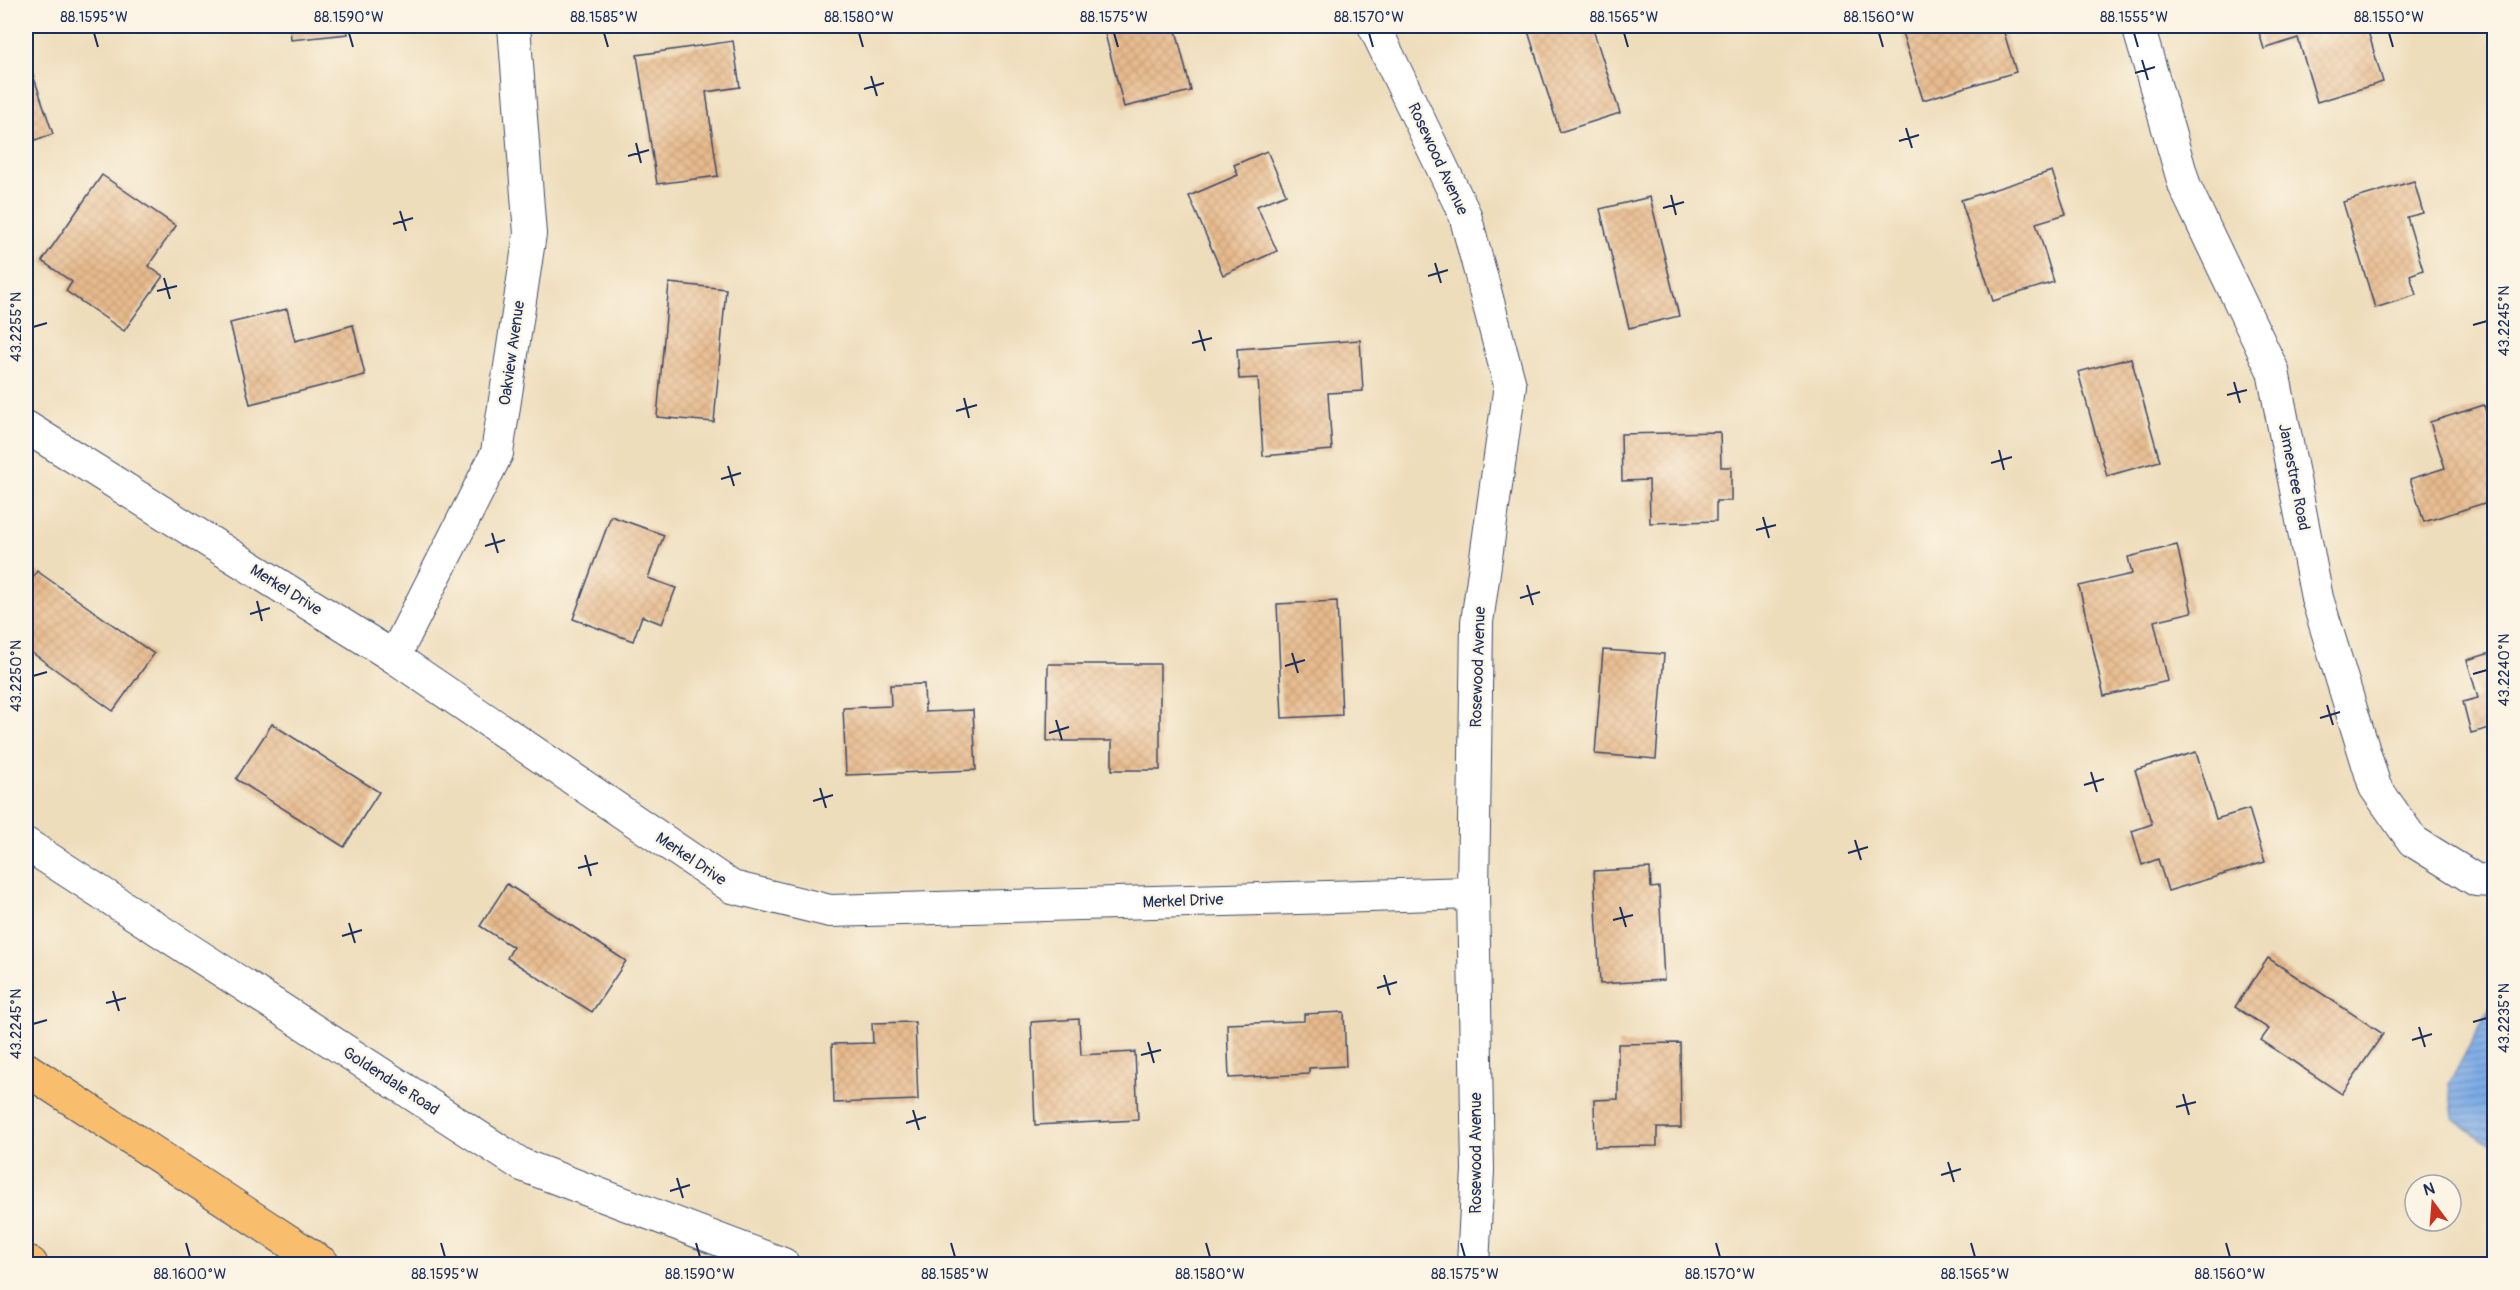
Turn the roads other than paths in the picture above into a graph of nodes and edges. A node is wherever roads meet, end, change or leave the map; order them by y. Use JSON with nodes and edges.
{"nodes":[{"id":1,"x":514,"y":26,"type":"edge"},
{"id":2,"x":1374,"y":26,"type":"edge"},
{"id":3,"x":2138,"y":26,"type":"edge"},
{"id":4,"x":26,"y":427,"type":"edge"},
{"id":5,"x":394,"y":657,"type":"junction"},
{"id":6,"x":26,"y":844,"type":"edge"},
{"id":7,"x":2494,"y":881,"type":"edge"},
{"id":8,"x":1473,"y":893,"type":"junction"},
{"id":9,"x":26,"y":1069,"type":"edge"},
{"id":10,"x":26,"y":1261,"type":"edge"},
{"id":11,"x":31,"y":1264,"type":"edge"},
{"id":12,"x":323,"y":1264,"type":"edge"},
{"id":13,"x":783,"y":1264,"type":"edge"},
{"id":14,"x":1473,"y":1264,"type":"edge"}],
"edges":[{"from":1,"to":5,"type":"street","name":"Oakview Avenue"},
{"from":2,"to":8,"type":"street","name":"Rosewood Avenue"},
{"from":3,"to":7,"type":"street","name":"Jamestree Road"},
{"from":4,"to":5,"type":"street","name":"Merkel Drive"},
{"from":5,"to":8,"type":"street","name":"Merkel Drive"},
{"from":6,"to":13,"type":"street","name":"Goldendale Road"},
{"from":8,"to":14,"type":"street","name":"Rosewood Avenue"},
{"from":9,"to":12,"type":"highway"},
{"from":10,"to":11,"type":"highway"}]}
